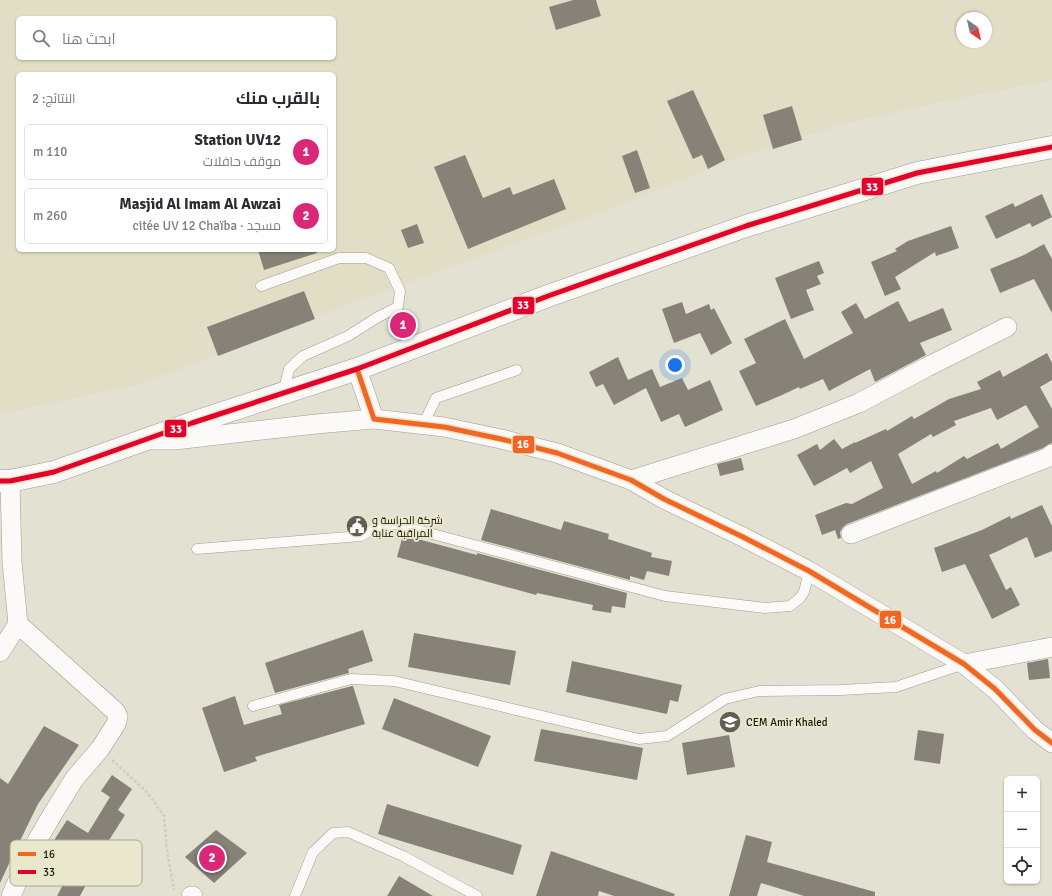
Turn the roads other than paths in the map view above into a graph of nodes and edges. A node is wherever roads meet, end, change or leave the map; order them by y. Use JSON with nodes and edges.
{"nodes":[{"id":1,"x":1052,"y":147,"type":"edge"},
{"id":2,"x":261,"y":286,"type":"dead end"},
{"id":3,"x":1007,"y":327,"type":"dead end"},
{"id":4,"x":357,"y":369,"type":"junction"},
{"id":5,"x":517,"y":370,"type":"dead end"},
{"id":6,"x":283,"y":393,"type":"junction"},
{"id":7,"x":374,"y":419,"type":"junction"},
{"id":8,"x":423,"y":425,"type":"junction"},
{"id":9,"x":145,"y":440,"type":"junction"},
{"id":10,"x":1052,"y":454,"type":"edge"},
{"id":11,"x":631,"y":480,"type":"junction"},
{"id":12,"x":5,"y":481,"type":"edge"},
{"id":13,"x":851,"y":534,"type":"dead end"},
{"id":14,"x":197,"y":549,"type":"dead end"},
{"id":15,"x":809,"y":571,"type":"junction"},
{"id":16,"x":18,"y":624,"type":"junction"},
{"id":17,"x":1052,"y":647,"type":"edge"},
{"id":18,"x":0,"y":652,"type":"edge"},
{"id":19,"x":964,"y":664,"type":"junction"},
{"id":20,"x":253,"y":706,"type":"dead end"},
{"id":21,"x":1052,"y":743,"type":"edge"},
{"id":22,"x":37,"y":840,"type":"edge"},
{"id":23,"x":15,"y":886,"type":"edge"},
{"id":24,"x":11,"y":896,"type":"edge"},
{"id":25,"x":296,"y":896,"type":"edge"},
{"id":26,"x":478,"y":896,"type":"edge"}],
"edges":[{"from":1,"to":4,"type":"street"},
{"from":2,"to":6,"type":"lane"},
{"from":3,"to":11,"type":"street"},
{"from":4,"to":6,"type":"street"},
{"from":4,"to":7,"type":"street"},
{"from":5,"to":8,"type":"lane"},
{"from":6,"to":9,"type":"street"},
{"from":7,"to":8,"type":"street"},
{"from":7,"to":9,"type":"street"},
{"from":8,"to":11,"type":"street"},
{"from":9,"to":12,"type":"street"},
{"from":10,"to":13,"type":"street"},
{"from":11,"to":15,"type":"street"},
{"from":12,"to":16,"type":"street"},
{"from":14,"to":15,"type":"lane"},
{"from":15,"to":19,"type":"street"},
{"from":16,"to":18,"type":"street"},
{"from":16,"to":22,"type":"street"},
{"from":17,"to":19,"type":"street"},
{"from":19,"to":20,"type":"lane"},
{"from":19,"to":21,"type":"street"},
{"from":23,"to":24,"type":"street"},
{"from":25,"to":26,"type":"lane"}]}
